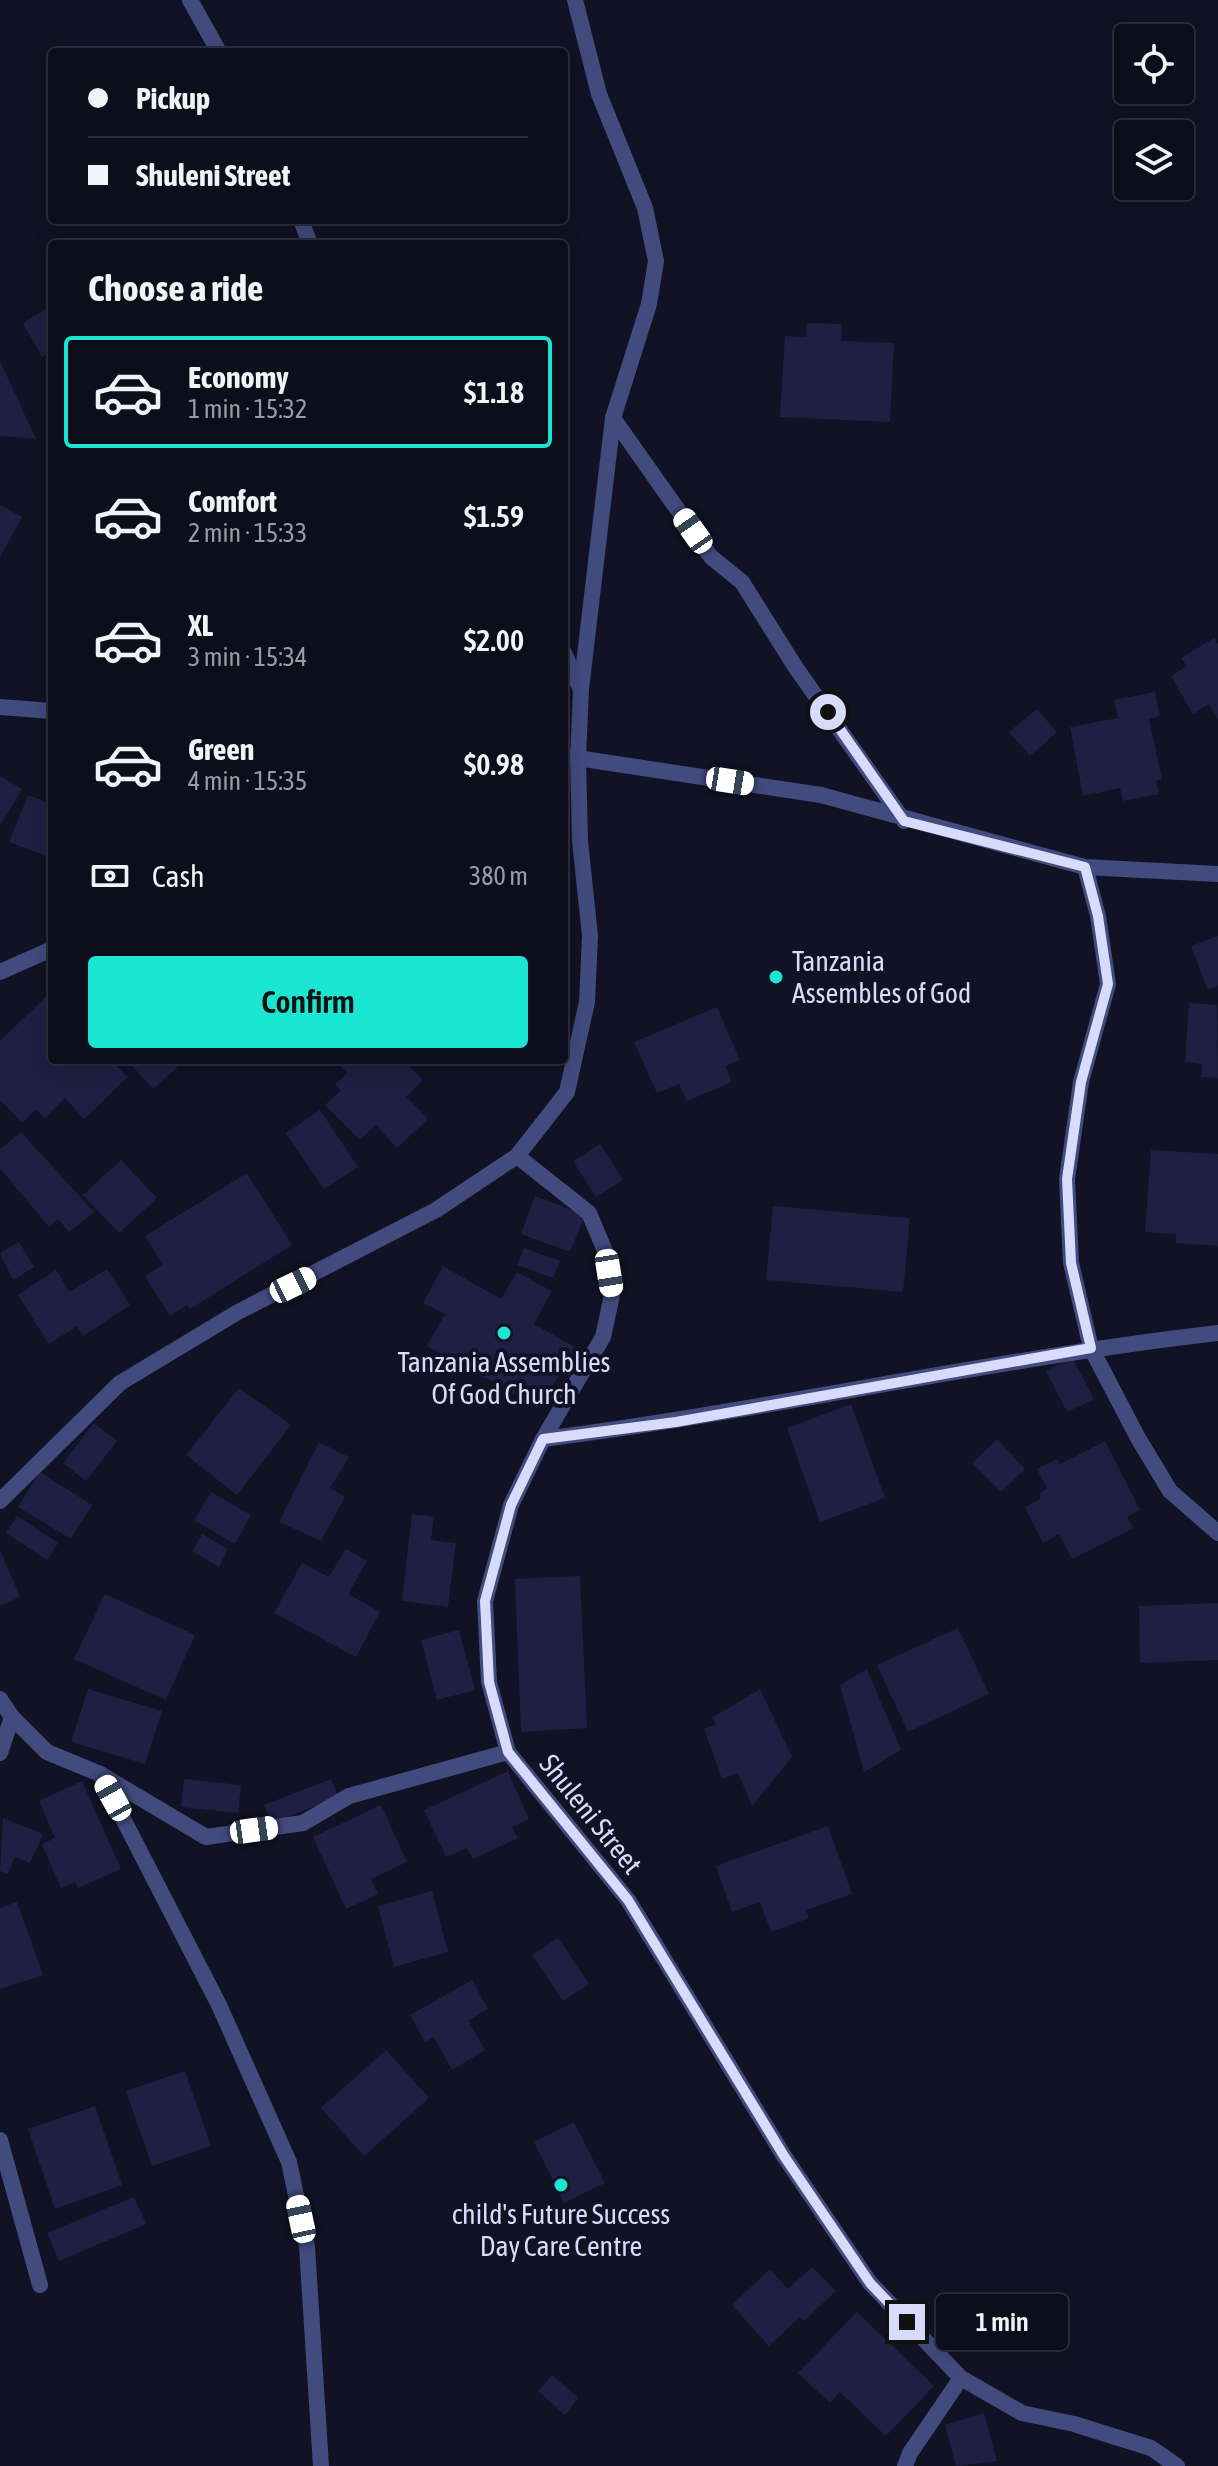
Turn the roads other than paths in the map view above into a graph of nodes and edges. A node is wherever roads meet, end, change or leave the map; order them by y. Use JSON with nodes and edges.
{"nodes":[{"id":1,"x":190,"y":0,"type":"edge"},
{"id":2,"x":575,"y":0,"type":"edge"},
{"id":3,"x":217,"y":48,"type":"edge"},
{"id":4,"x":613,"y":418,"type":"junction"},
{"id":5,"x":568,"y":661,"type":"edge"},
{"id":6,"x":581,"y":689,"type":"junction"},
{"id":7,"x":0,"y":707,"type":"edge"},
{"id":8,"x":48,"y":711,"type":"edge"},
{"id":9,"x":571,"y":757,"type":"edge"},
{"id":10,"x":904,"y":821,"type":"junction"},
{"id":11,"x":1085,"y":867,"type":"junction"},
{"id":12,"x":1218,"y":874,"type":"edge"},
{"id":13,"x":48,"y":951,"type":"edge"},
{"id":14,"x":0,"y":972,"type":"edge"},
{"id":15,"x":517,"y":1156,"type":"junction"},
{"id":16,"x":1218,"y":1333,"type":"edge"},
{"id":17,"x":1091,"y":1348,"type":"junction"},
{"id":18,"x":543,"y":1439,"type":"junction"},
{"id":19,"x":0,"y":1501,"type":"edge"},
{"id":20,"x":1218,"y":1533,"type":"edge"},
{"id":21,"x":0,"y":1699,"type":"edge"},
{"id":22,"x":12,"y":1717,"type":"junction"},
{"id":23,"x":508,"y":1752,"type":"junction"},
{"id":24,"x":0,"y":1753,"type":"edge"},
{"id":25,"x":100,"y":1774,"type":"junction"},
{"id":26,"x":0,"y":2140,"type":"edge"},
{"id":27,"x":40,"y":2285,"type":"dead end"},
{"id":28,"x":961,"y":2378,"type":"junction"},
{"id":29,"x":321,"y":2466,"type":"edge"},
{"id":30,"x":905,"y":2466,"type":"edge"},
{"id":31,"x":1177,"y":2466,"type":"edge"}],
"edges":[{"from":1,"to":3,"type":"street"},
{"from":2,"to":4,"type":"street"},
{"from":4,"to":6,"type":"street"},
{"from":4,"to":10,"type":"street"},
{"from":5,"to":6,"type":"street"},
{"from":6,"to":9,"type":"street"},
{"from":7,"to":8,"type":"street"},
{"from":9,"to":10,"type":"street"},
{"from":9,"to":15,"type":"street"},
{"from":10,"to":11,"type":"street"},
{"from":11,"to":12,"type":"street"},
{"from":11,"to":17,"type":"street"},
{"from":13,"to":14,"type":"street"},
{"from":15,"to":18,"type":"street","name":"Shuleni Street"},
{"from":15,"to":19,"type":"street"},
{"from":16,"to":17,"type":"street"},
{"from":17,"to":18,"type":"street"},
{"from":17,"to":20,"type":"street"},
{"from":18,"to":23,"type":"street","name":"Shuleni Street"},
{"from":21,"to":22,"type":"street"},
{"from":22,"to":24,"type":"street"},
{"from":22,"to":25,"type":"street"},
{"from":23,"to":25,"type":"street"},
{"from":23,"to":28,"type":"street","name":"Shuleni Street"},
{"from":25,"to":29,"type":"street"},
{"from":26,"to":27,"type":"street"},
{"from":28,"to":30,"type":"street"},
{"from":28,"to":31,"type":"street","name":"Shuleni Street"}]}
